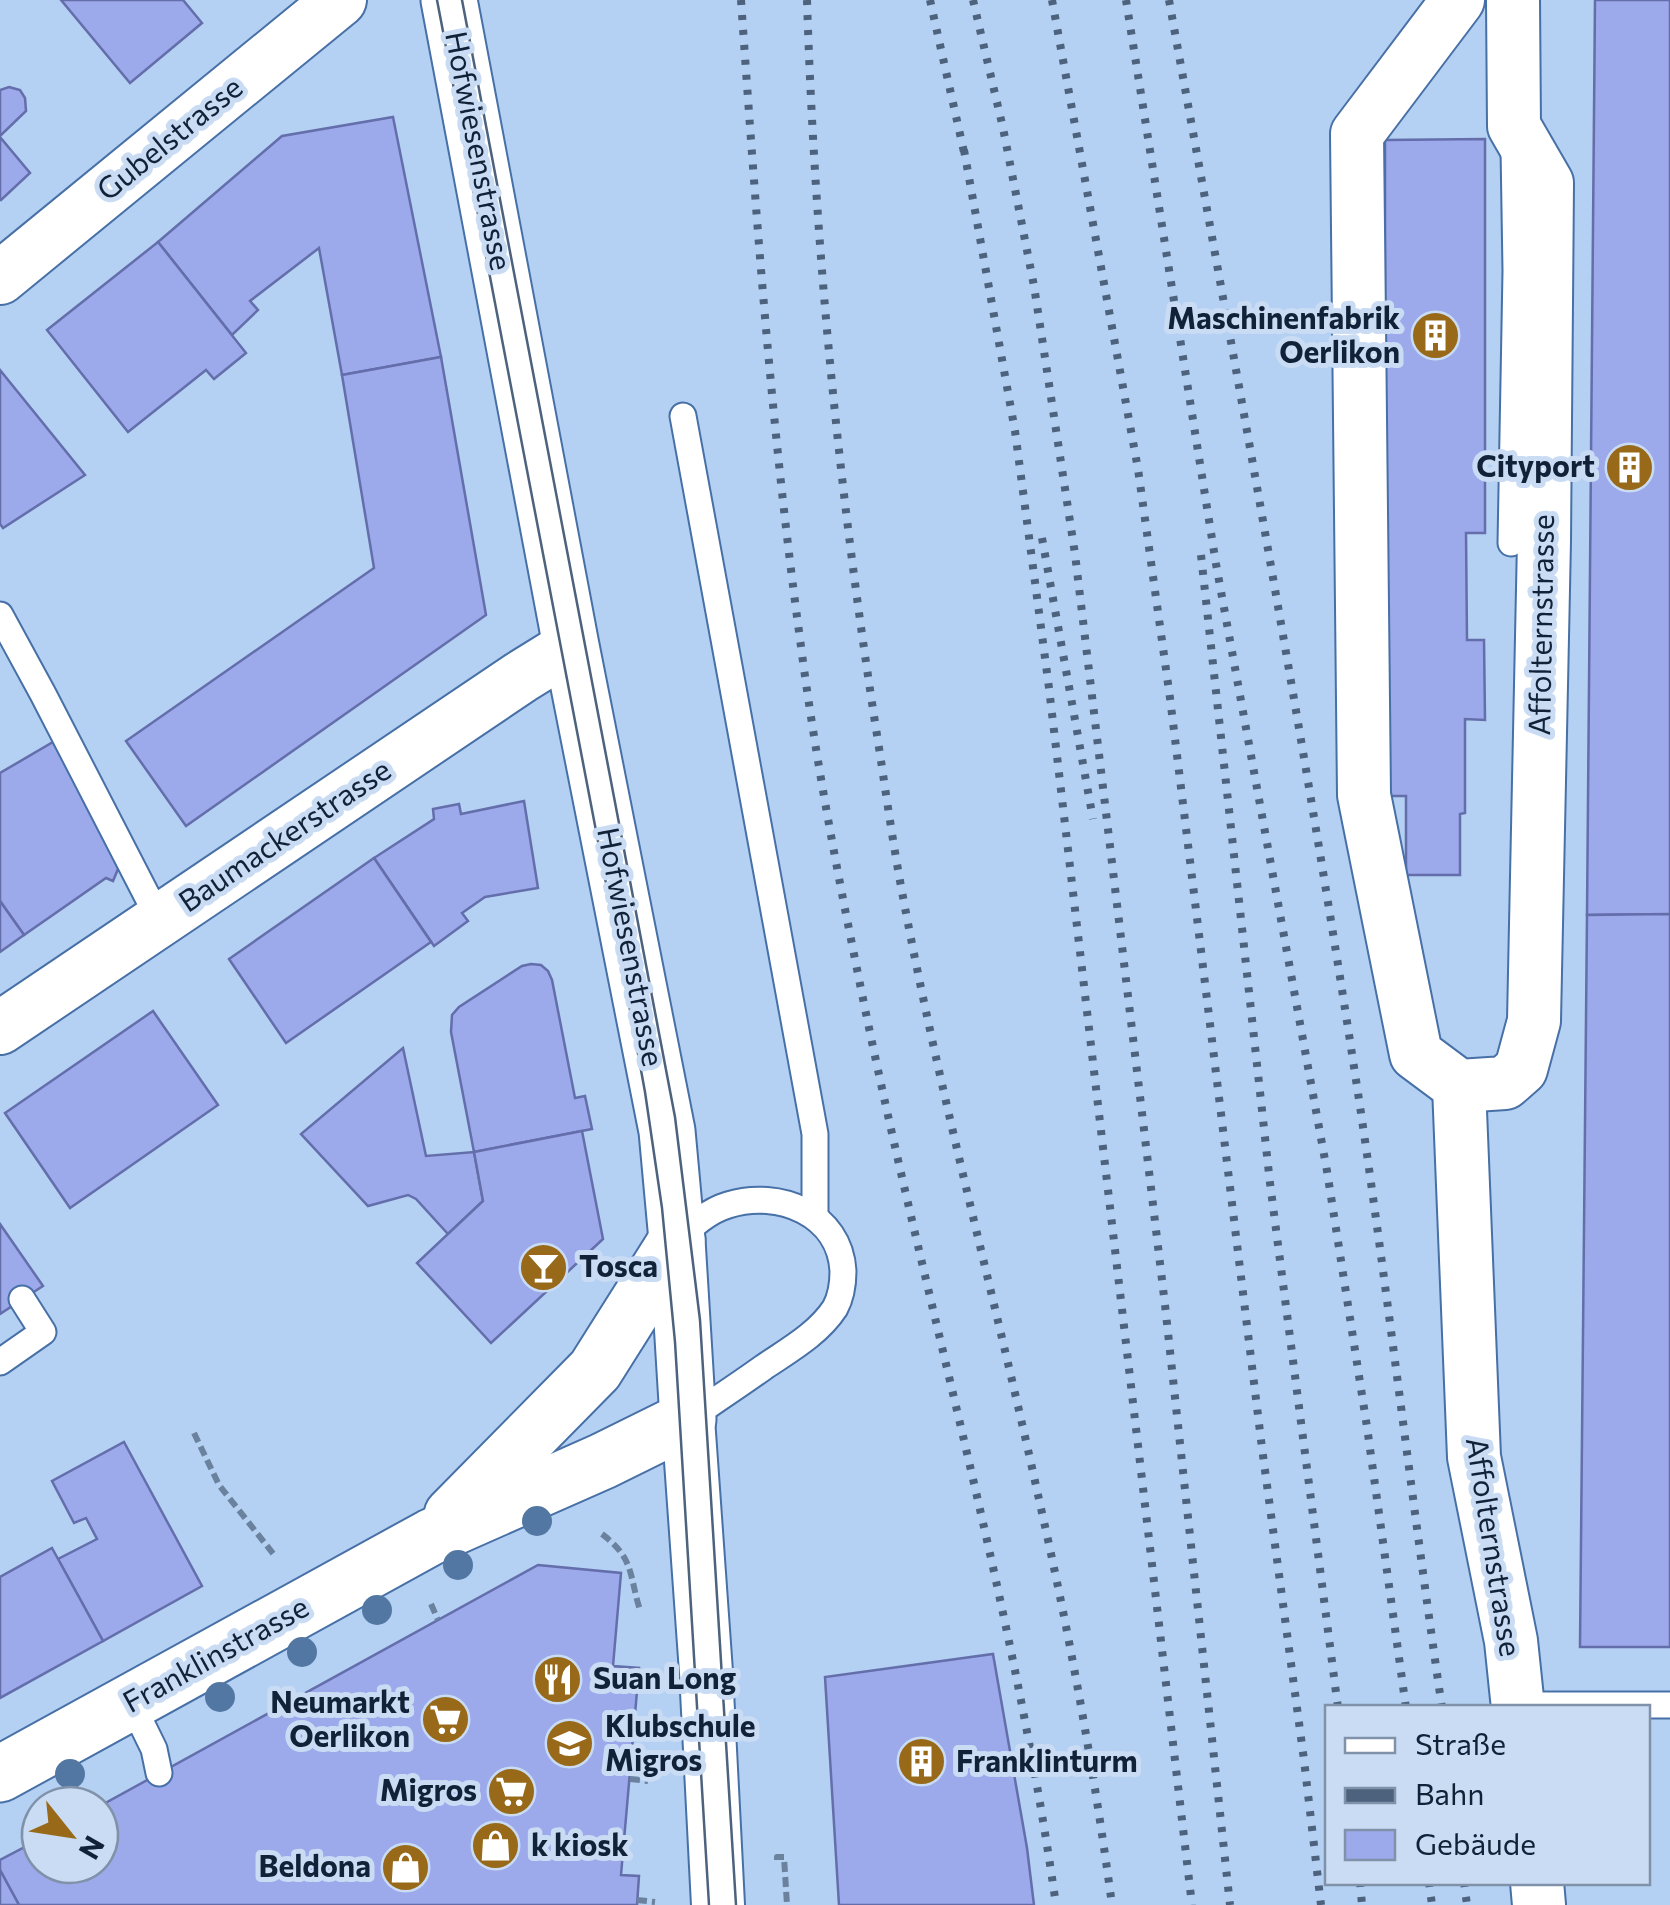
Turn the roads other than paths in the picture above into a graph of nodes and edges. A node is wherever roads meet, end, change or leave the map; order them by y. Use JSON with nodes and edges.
{"nodes":[{"id":1,"x":340,"y":0,"type":"edge"},
{"id":2,"x":450,"y":0,"type":"edge"},
{"id":3,"x":1458,"y":0,"type":"edge"},
{"id":4,"x":1513,"y":0,"type":"edge"},
{"id":5,"x":1514,"y":126,"type":"junction"},
{"id":6,"x":0,"y":278,"type":"edge"},
{"id":7,"x":683,"y":416,"type":"dead end"},
{"id":8,"x":1511,"y":543,"type":"dead end"},
{"id":9,"x":0,"y":615,"type":"edge"},
{"id":10,"x":571,"y":646,"type":"junction"},
{"id":11,"x":160,"y":921,"type":"junction"},
{"id":12,"x":0,"y":1028,"type":"edge"},
{"id":13,"x":1459,"y":1086,"type":"junction"},
{"id":14,"x":816,"y":1216,"type":"junction"},
{"id":15,"x":677,"y":1240,"type":"junction"},
{"id":16,"x":22,"y":1299,"type":"dead end"},
{"id":17,"x":0,"y":1362,"type":"edge"},
{"id":18,"x":688,"y":1419,"type":"junction"},
{"id":19,"x":431,"y":1537,"type":"junction"},
{"id":20,"x":130,"y":1702,"type":"junction"},
{"id":21,"x":1518,"y":1705,"type":"edge"},
{"id":22,"x":159,"y":1773,"type":"dead end"},
{"id":23,"x":0,"y":1774,"type":"edge"},
{"id":24,"x":718,"y":1905,"type":"edge"}],
"edges":[{"from":1,"to":6,"type":"street","name":"Gubelstrasse"},
{"from":2,"to":10,"type":"street","name":"Hofwiesenstrasse"},
{"from":3,"to":13,"type":"street"},
{"from":4,"to":5,"type":"street","name":"Affolternstrasse"},
{"from":5,"to":8,"type":"lane"},
{"from":5,"to":13,"type":"street","name":"Affolternstrasse"},
{"from":7,"to":14,"type":"lane"},
{"from":9,"to":11,"type":"lane"},
{"from":10,"to":11,"type":"street","name":"Baumackerstrasse"},
{"from":10,"to":15,"type":"street","name":"Hofwiesenstrasse"},
{"from":11,"to":12,"type":"street","name":"Baumackerstrasse"},
{"from":13,"to":21,"type":"street","name":"Affolternstrasse"},
{"from":14,"to":15,"type":"lane"},
{"from":14,"to":18,"type":"lane"},
{"from":15,"to":18,"type":"street","name":"Hofwiesenstrasse"},
{"from":15,"to":19,"type":"street","name":"Franklinstrasse"},
{"from":16,"to":17,"type":"lane"},
{"from":18,"to":19,"type":"street","name":"Franklinstrasse"},
{"from":18,"to":24,"type":"street","name":"Hofwiesenstrasse"},
{"from":19,"to":20,"type":"street","name":"Franklinstrasse"},
{"from":20,"to":22,"type":"lane"},
{"from":20,"to":23,"type":"street","name":"Franklinstrasse"}]}
